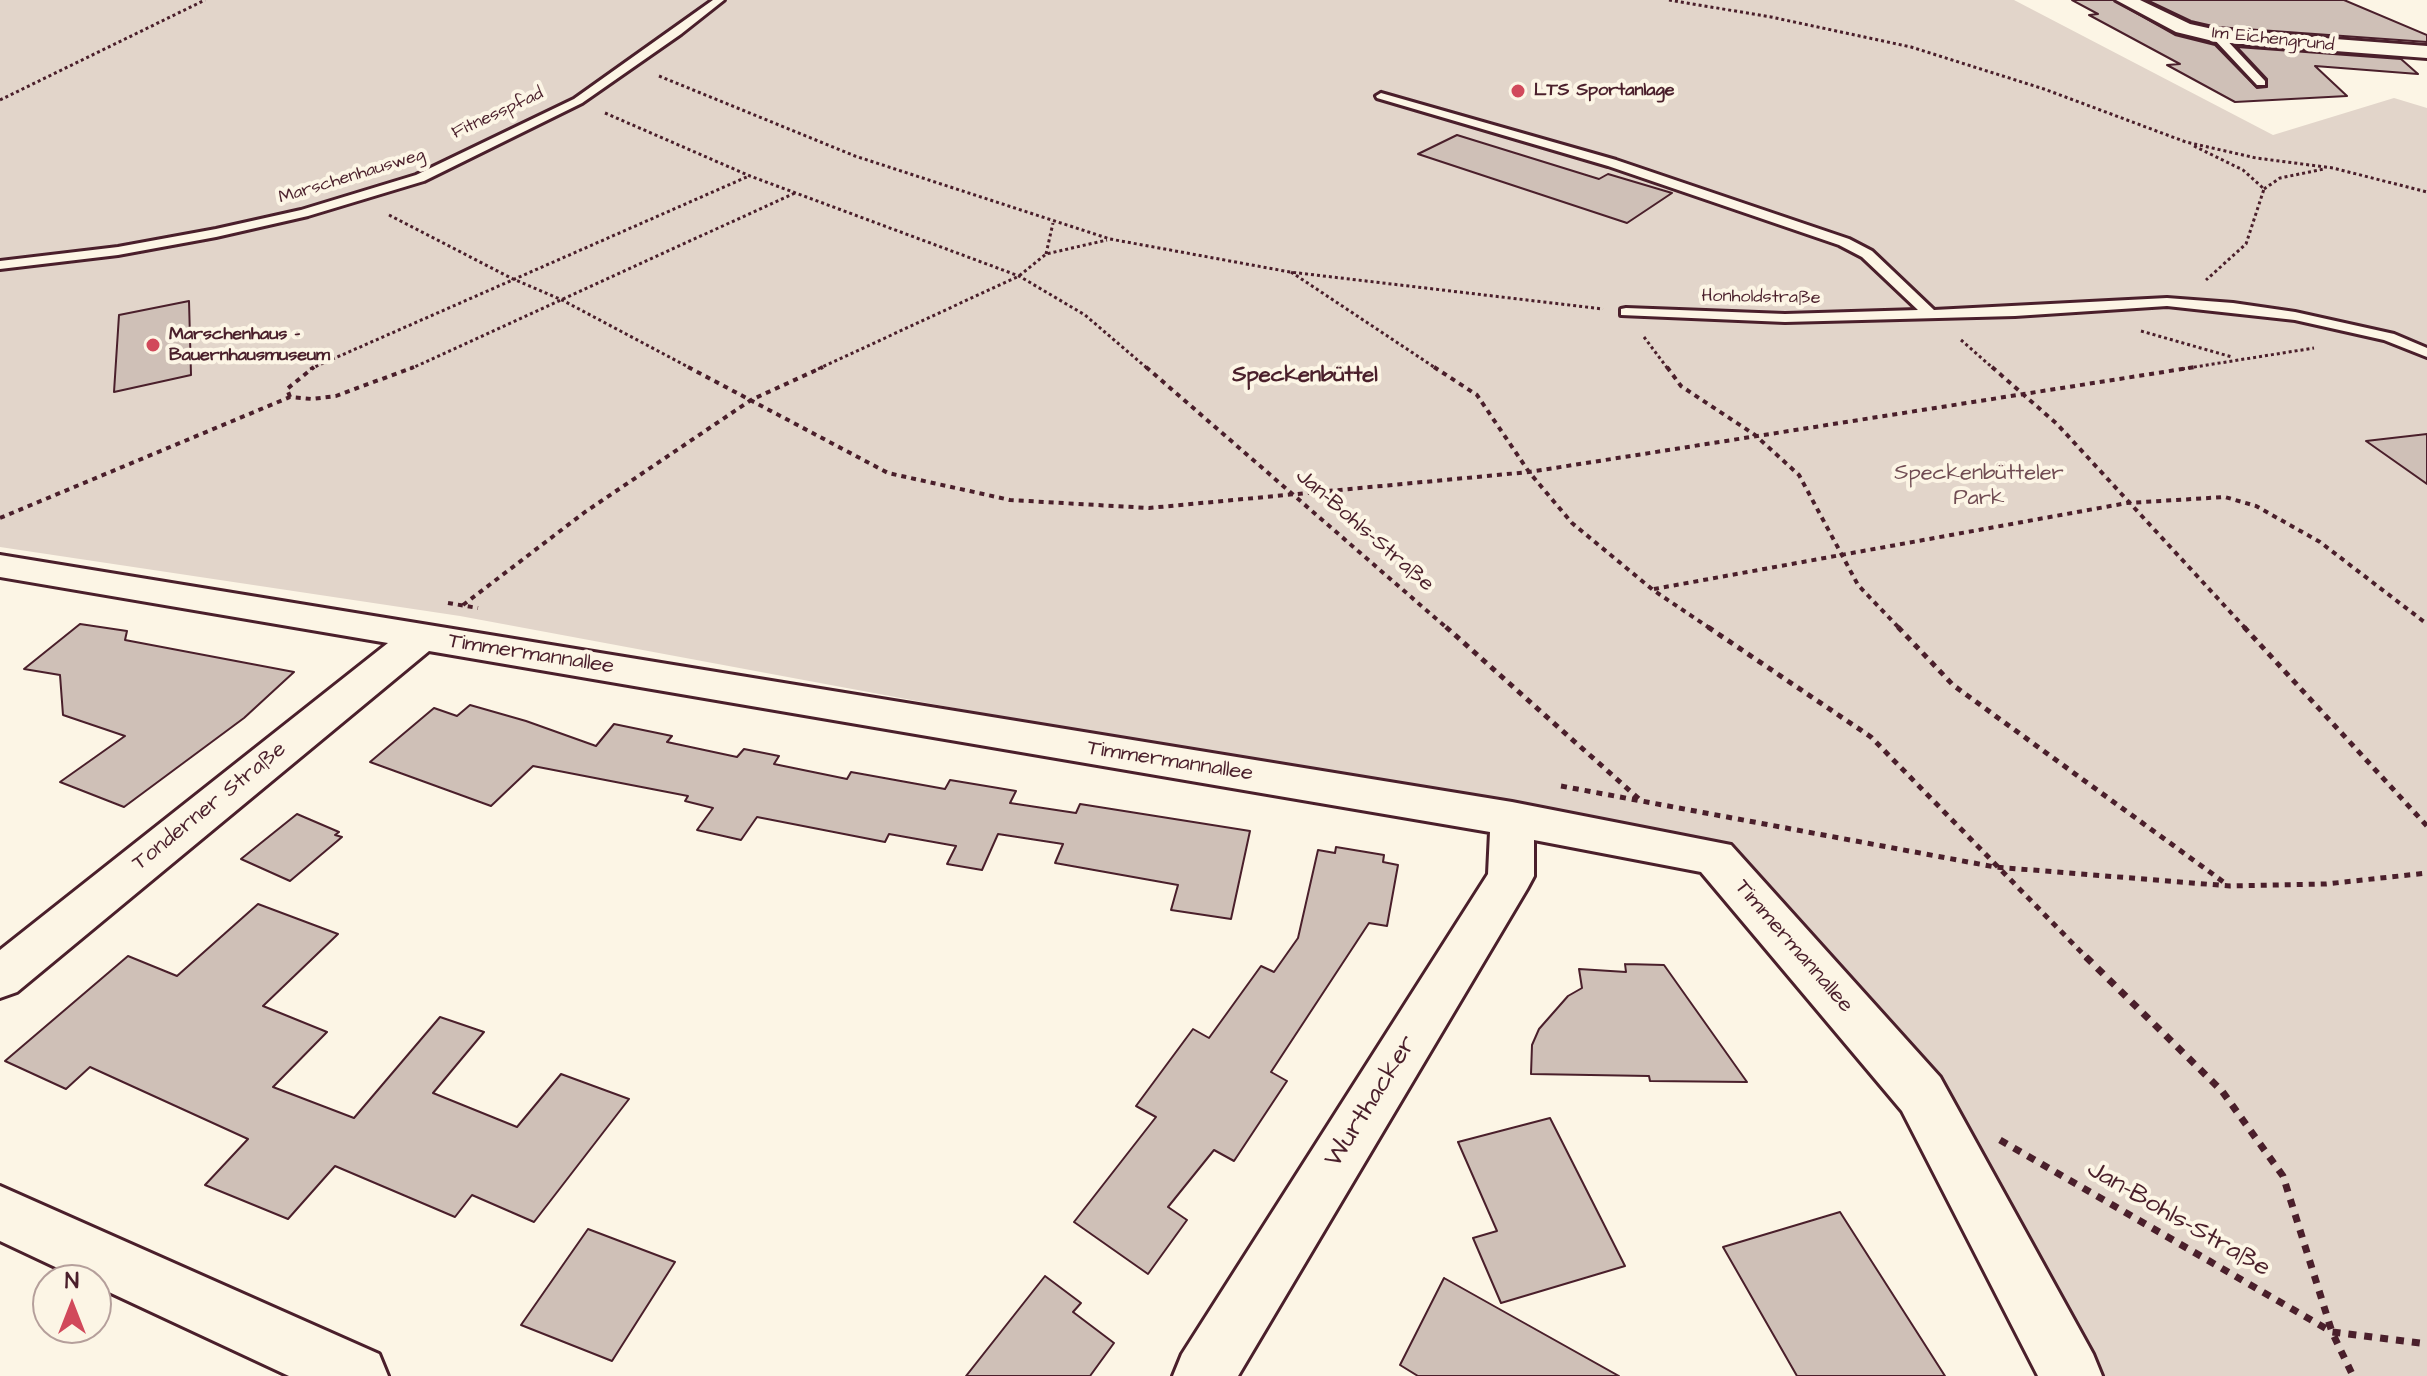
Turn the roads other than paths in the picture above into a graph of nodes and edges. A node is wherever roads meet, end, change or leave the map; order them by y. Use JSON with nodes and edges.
{"nodes":[{"id":1,"x":719,"y":0,"type":"edge"},
{"id":2,"x":2125,"y":0,"type":"edge"},
{"id":3,"x":2217,"y":36,"type":"junction"},
{"id":4,"x":2427,"y":52,"type":"edge"},
{"id":5,"x":2261,"y":83,"type":"dead end"},
{"id":6,"x":1381,"y":96,"type":"dead end"},
{"id":7,"x":0,"y":265,"type":"edge"},
{"id":8,"x":1626,"y":312,"type":"road end"},
{"id":9,"x":1930,"y":314,"type":"junction"},
{"id":10,"x":2427,"y":353,"type":"edge"},
{"id":11,"x":0,"y":566,"type":"edge"},
{"id":12,"x":421,"y":637,"type":"junction"},
{"id":13,"x":1512,"y":819,"type":"junction"},
{"id":14,"x":0,"y":978,"type":"edge"},
{"id":15,"x":0,"y":1213,"type":"edge"},
{"id":16,"x":357,"y":1376,"type":"edge"},
{"id":17,"x":1204,"y":1376,"type":"edge"},
{"id":18,"x":2071,"y":1376,"type":"edge"}],
"edges":[{"from":1,"to":7,"type":"lane","name":"Marschenhausweg"},
{"from":2,"to":3,"type":"street","name":"Im Eichengrund"},
{"from":3,"to":4,"type":"street","name":"Im Eichengrund"},
{"from":3,"to":5,"type":"lane"},
{"from":6,"to":9,"type":"lane"},
{"from":8,"to":9,"type":"lane","name":"Honholdstraße"},
{"from":9,"to":10,"type":"lane","name":"Honholdstraße"},
{"from":11,"to":12,"type":"street","name":"Timmermannallee"},
{"from":12,"to":13,"type":"street","name":"Timmermannallee"},
{"from":12,"to":14,"type":"street","name":"Tonderner Straße"},
{"from":13,"to":17,"type":"street","name":"Wurthacker"},
{"from":13,"to":18,"type":"street","name":"Timmermannallee"},
{"from":15,"to":16,"type":"street"}]}
